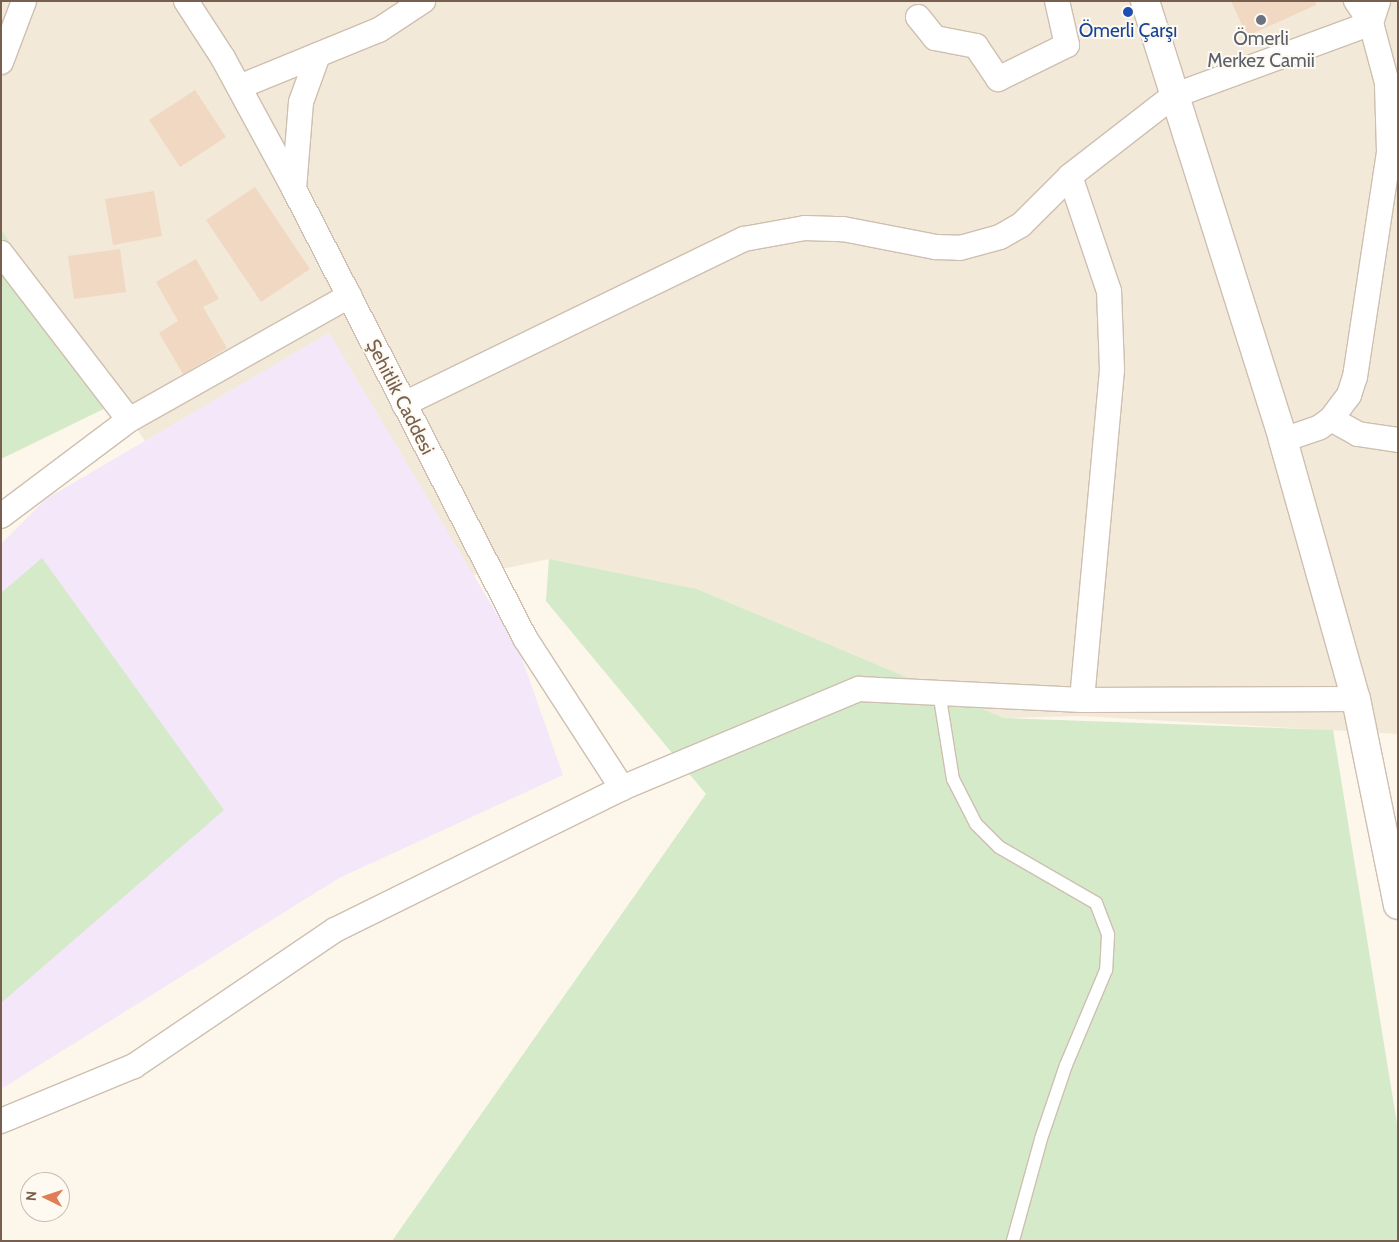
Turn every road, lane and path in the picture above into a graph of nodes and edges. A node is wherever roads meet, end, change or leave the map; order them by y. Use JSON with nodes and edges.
{"nodes":[{"id":1,"x":24,"y":1,"type":"edge"},
{"id":2,"x":186,"y":1,"type":"edge"},
{"id":3,"x":423,"y":1,"type":"edge"},
{"id":4,"x":1057,"y":1,"type":"edge"},
{"id":5,"x":1145,"y":1,"type":"edge"},
{"id":6,"x":1356,"y":1,"type":"edge"},
{"id":7,"x":1374,"y":12,"type":"edge"},
{"id":8,"x":918,"y":17,"type":"dead end"},
{"id":9,"x":318,"y":54,"type":"junction"},
{"id":10,"x":1,"y":62,"type":"edge"},
{"id":11,"x":239,"y":87,"type":"junction"},
{"id":12,"x":1174,"y":96,"type":"junction"},
{"id":13,"x":1070,"y":176,"type":"junction"},
{"id":14,"x":294,"y":189,"type":"junction"},
{"id":15,"x":1,"y":253,"type":"edge"},
{"id":16,"x":349,"y":296,"type":"junction"},
{"id":17,"x":404,"y":404,"type":"junction"},
{"id":18,"x":1331,"y":419,"type":"junction"},
{"id":19,"x":129,"y":420,"type":"junction"},
{"id":20,"x":1283,"y":440,"type":"junction"},
{"id":21,"x":1398,"y":440,"type":"edge"},
{"id":22,"x":1,"y":516,"type":"edge"},
{"id":23,"x":939,"y":692,"type":"junction"},
{"id":24,"x":1356,"y":698,"type":"junction"},
{"id":25,"x":1082,"y":700,"type":"junction"},
{"id":26,"x":622,"y":788,"type":"junction"},
{"id":27,"x":1398,"y":905,"type":"edge"},
{"id":28,"x":1,"y":1121,"type":"edge"},
{"id":29,"x":1013,"y":1241,"type":"edge"}],
"edges":[{"from":1,"to":10,"type":"street"},
{"from":2,"to":11,"type":"street","name":"Şehitlik Caddesi"},
{"from":3,"to":9,"type":"street"},
{"from":4,"to":8,"type":"street"},
{"from":5,"to":12,"type":"main road"},
{"from":6,"to":7,"type":"street"},
{"from":7,"to":12,"type":"street"},
{"from":7,"to":18,"type":"street"},
{"from":9,"to":11,"type":"street"},
{"from":9,"to":14,"type":"street"},
{"from":11,"to":14,"type":"street","name":"Şehitlik Caddesi"},
{"from":12,"to":13,"type":"street"},
{"from":12,"to":20,"type":"main road"},
{"from":13,"to":17,"type":"street"},
{"from":13,"to":25,"type":"street"},
{"from":14,"to":16,"type":"street","name":"Şehitlik Caddesi"},
{"from":15,"to":19,"type":"street"},
{"from":16,"to":17,"type":"street","name":"Şehitlik Caddesi"},
{"from":16,"to":19,"type":"street"},
{"from":17,"to":26,"type":"street","name":"Şehitlik Caddesi"},
{"from":18,"to":20,"type":"street"},
{"from":18,"to":21,"type":"street"},
{"from":19,"to":22,"type":"street"},
{"from":20,"to":24,"type":"main road"},
{"from":23,"to":25,"type":"street"},
{"from":23,"to":26,"type":"street"},
{"from":23,"to":29,"type":"lane"},
{"from":24,"to":25,"type":"street"},
{"from":24,"to":27,"type":"main road"},
{"from":26,"to":28,"type":"street"}]}
